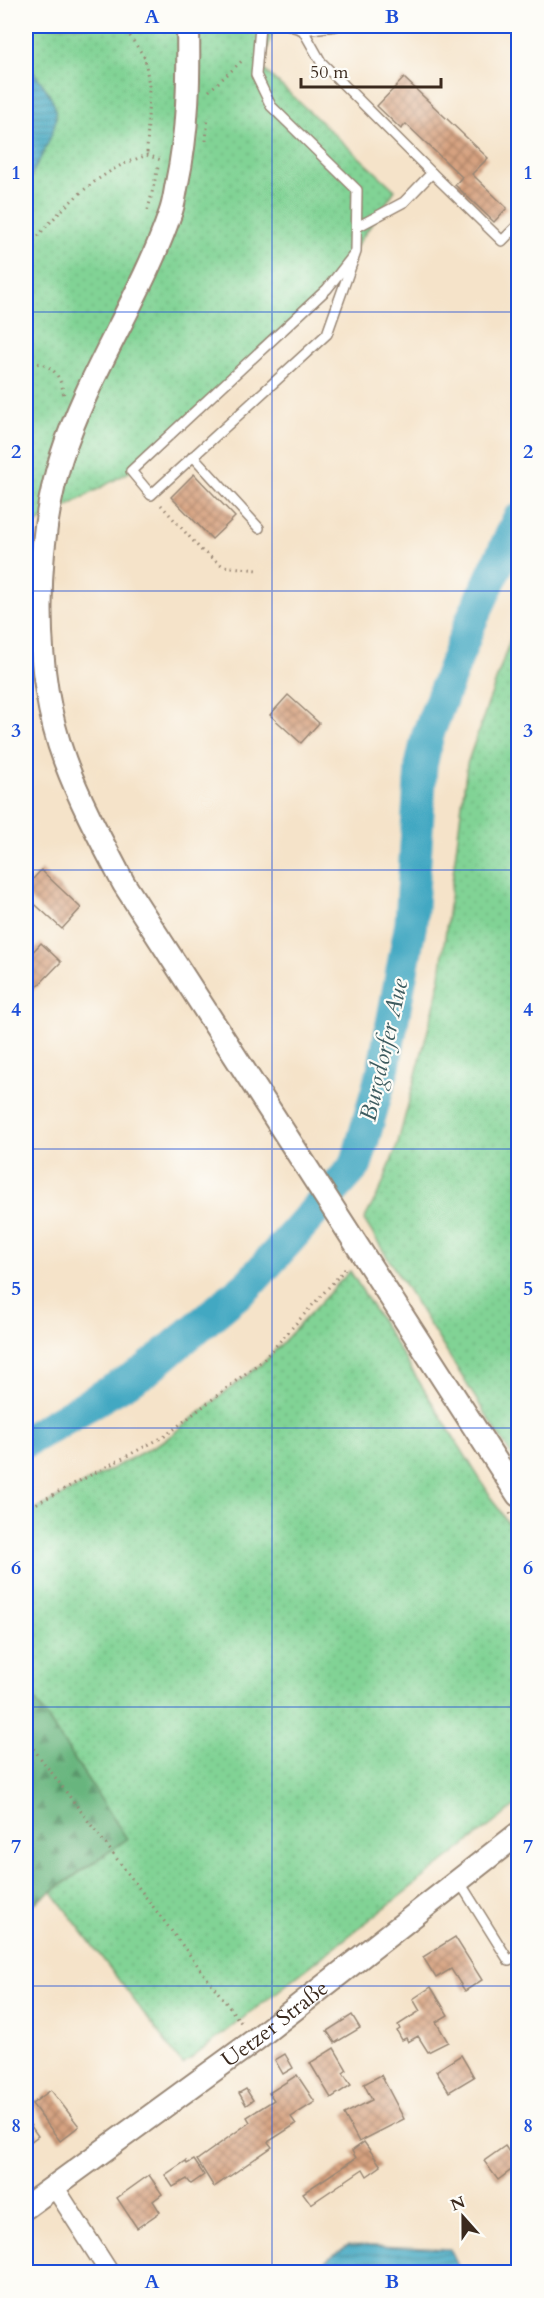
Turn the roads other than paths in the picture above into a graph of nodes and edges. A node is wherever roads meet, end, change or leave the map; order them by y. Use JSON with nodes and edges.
{"nodes":[{"id":1,"x":188,"y":26,"type":"edge"},
{"id":2,"x":260,"y":26,"type":"edge"},
{"id":3,"x":291,"y":26,"type":"edge"},
{"id":4,"x":336,"y":26,"type":"edge"},
{"id":5,"x":303,"y":30,"type":"junction"},
{"id":6,"x":432,"y":173,"type":"junction"},
{"id":7,"x":519,"y":225,"type":"edge"},
{"id":8,"x":357,"y":227,"type":"junction"},
{"id":9,"x":356,"y":252,"type":"junction"},
{"id":10,"x":193,"y":456,"type":"junction"},
{"id":11,"x":259,"y":528,"type":"dead end"},
{"id":12,"x":519,"y":1495,"type":"edge"},
{"id":13,"x":519,"y":1834,"type":"edge"},
{"id":14,"x":459,"y":1881,"type":"junction"},
{"id":15,"x":519,"y":1955,"type":"edge"},
{"id":16,"x":54,"y":2186,"type":"junction"},
{"id":17,"x":26,"y":2207,"type":"edge"},
{"id":18,"x":109,"y":2272,"type":"edge"}],
"edges":[{"from":1,"to":12,"type":"street"},
{"from":2,"to":8,"type":"lane"},
{"from":3,"to":5,"type":"lane"},
{"from":4,"to":5,"type":"lane"},
{"from":5,"to":6,"type":"lane"},
{"from":6,"to":7,"type":"lane"},
{"from":6,"to":8,"type":"lane"},
{"from":8,"to":9,"type":"lane"},
{"from":9,"to":10,"type":"lane"},
{"from":9,"to":10,"type":"lane"},
{"from":10,"to":11,"type":"lane"},
{"from":13,"to":14,"type":"street","name":"Uetzer Straße"},
{"from":14,"to":15,"type":"lane"},
{"from":14,"to":16,"type":"street","name":"Uetzer Straße"},
{"from":16,"to":17,"type":"street","name":"Uetzer Straße"},
{"from":16,"to":18,"type":"street"}]}
